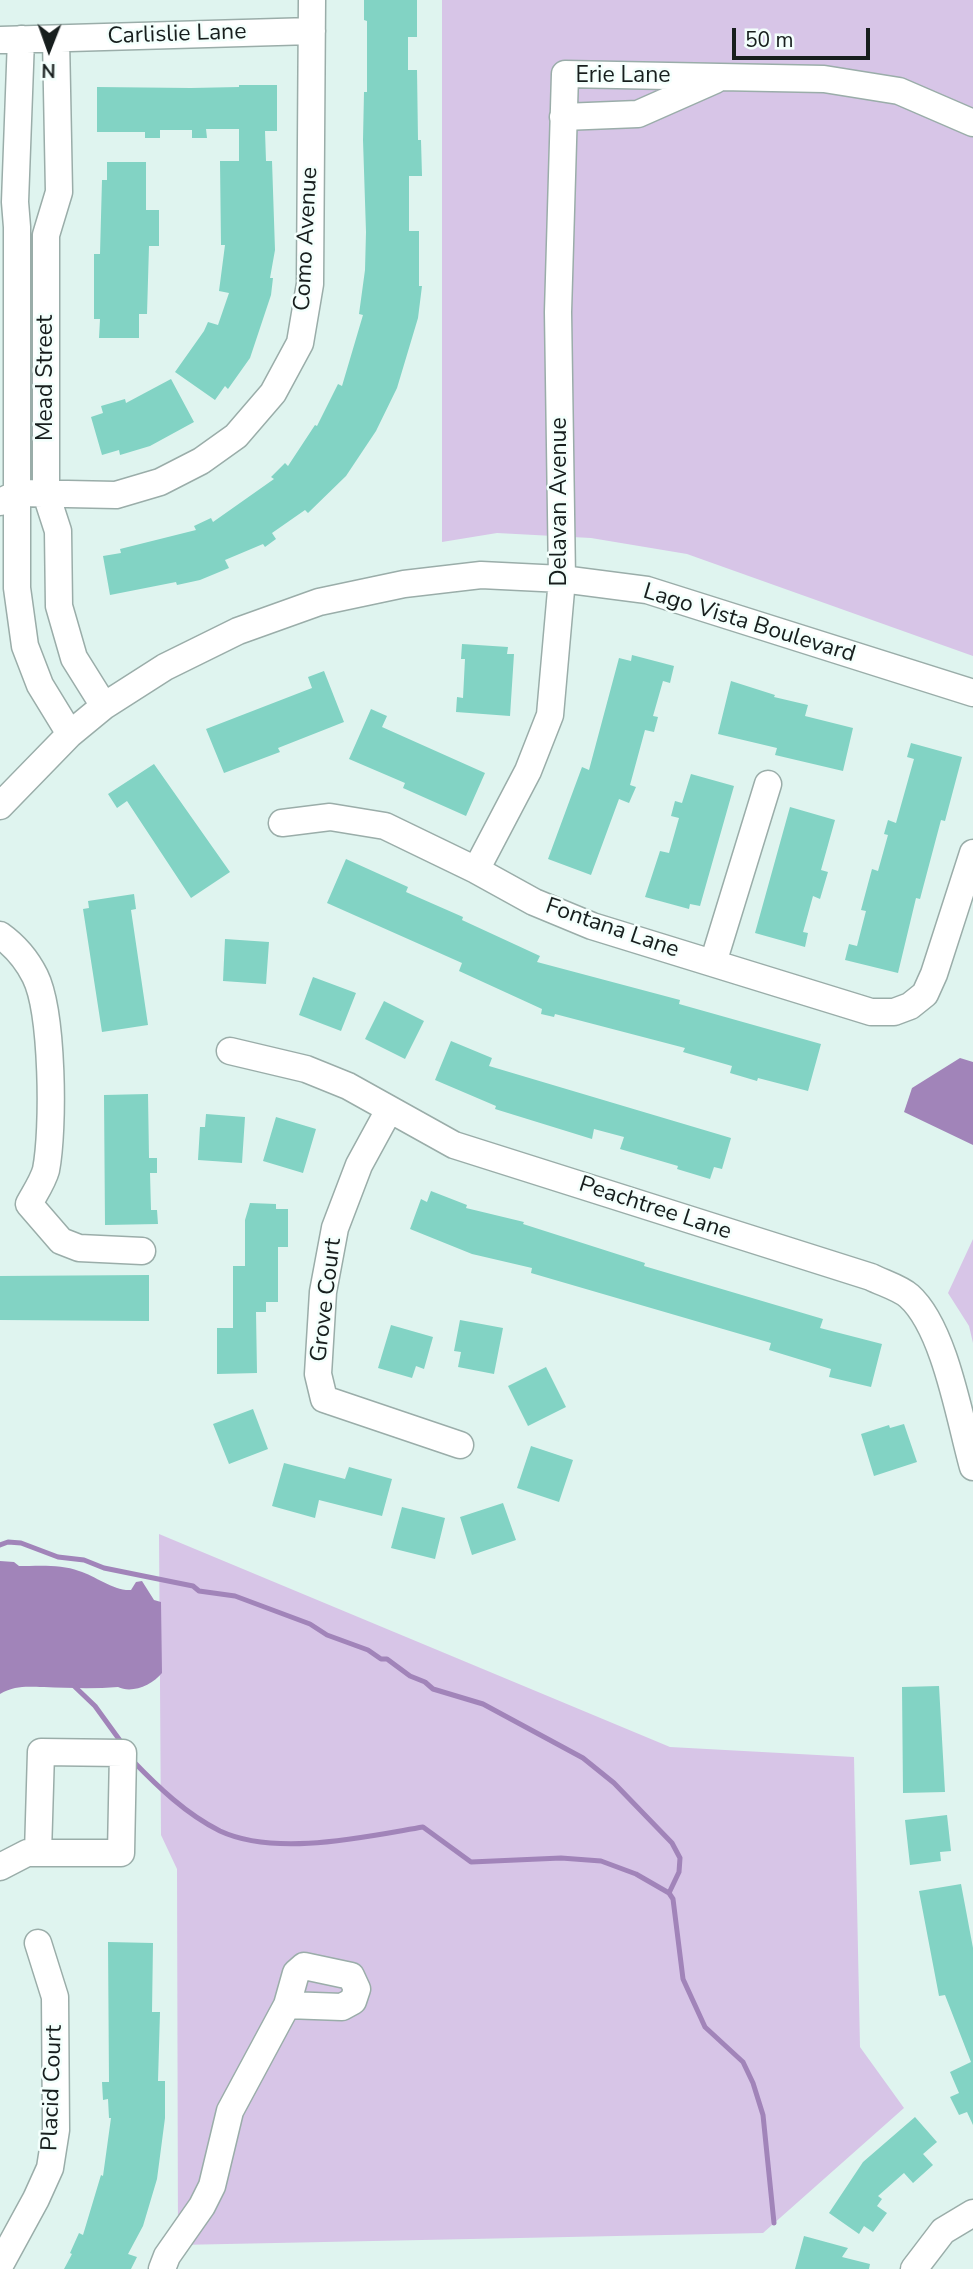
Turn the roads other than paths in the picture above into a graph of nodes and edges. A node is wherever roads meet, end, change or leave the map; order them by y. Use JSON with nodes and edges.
{"nodes":[{"id":1,"x":312,"y":0,"type":"edge"},
{"id":2,"x":312,"y":31,"type":"junction"},
{"id":3,"x":10,"y":39,"type":"edge"},
{"id":4,"x":56,"y":39,"type":"junction"},
{"id":5,"x":724,"y":76,"type":"junction"},
{"id":6,"x":563,"y":117,"type":"junction"},
{"id":7,"x":973,"y":122,"type":"edge"},
{"id":8,"x":6,"y":493,"type":"edge"},
{"id":9,"x":46,"y":494,"type":"junction"},
{"id":10,"x":562,"y":579,"type":"junction"},
{"id":11,"x":973,"y":693,"type":"edge"},
{"id":12,"x":104,"y":706,"type":"junction"},
{"id":13,"x":70,"y":734,"type":"junction"},
{"id":14,"x":768,"y":784,"type":"dead end"},
{"id":15,"x":0,"y":806,"type":"edge"},
{"id":16,"x":282,"y":823,"type":"dead end"},
{"id":17,"x":973,"y":853,"type":"edge"},
{"id":18,"x":476,"y":870,"type":"junction"},
{"id":19,"x":0,"y":935,"type":"edge"},
{"id":20,"x":713,"y":963,"type":"junction"},
{"id":21,"x":230,"y":1051,"type":"dead end"},
{"id":22,"x":389,"y":1110,"type":"junction"},
{"id":23,"x":142,"y":1251,"type":"dead end"},
{"id":24,"x":460,"y":1444,"type":"dead end"},
{"id":25,"x":973,"y":1468,"type":"edge"},
{"id":26,"x":38,"y":1853,"type":"junction"},
{"id":27,"x":0,"y":1867,"type":"edge"},
{"id":28,"x":38,"y":1943,"type":"dead end"},
{"id":29,"x":288,"y":2005,"type":"dead end"},
{"id":30,"x":973,"y":2213,"type":"edge"},
{"id":31,"x":0,"y":2265,"type":"edge"},
{"id":32,"x":162,"y":2269,"type":"edge"},
{"id":33,"x":914,"y":2269,"type":"edge"}],
"edges":[{"from":1,"to":2,"type":"street","name":"Como Avenue"},
{"from":2,"to":4,"type":"street","name":"Carlislie Lane"},
{"from":2,"to":9,"type":"street","name":"Como Avenue"},
{"from":3,"to":4,"type":"street","name":"Carlislie Lane"},
{"from":3,"to":8,"type":"street","name":"Mead Street"},
{"from":4,"to":9,"type":"street","name":"Mead Street"},
{"from":5,"to":6,"type":"street","name":"Erie Lane"},
{"from":5,"to":6,"type":"street","name":"Erie Lane"},
{"from":5,"to":7,"type":"street","name":"Erie Lane"},
{"from":6,"to":10,"type":"street","name":"Delavan Avenue"},
{"from":8,"to":9,"type":"street","name":"Como Avenue"},
{"from":8,"to":13,"type":"street","name":"Mead Street"},
{"from":9,"to":12,"type":"street","name":"Mead Street"},
{"from":10,"to":11,"type":"street","name":"Lago Vista Boulevard"},
{"from":10,"to":12,"type":"street","name":"Lago Vista Boulevard"},
{"from":10,"to":18,"type":"street","name":"Delavan Avenue"},
{"from":12,"to":13,"type":"street","name":"Lago Vista Boulevard"},
{"from":13,"to":15,"type":"street","name":"Lago Vista Boulevard"},
{"from":14,"to":20,"type":"street"},
{"from":16,"to":18,"type":"street","name":"Fontana Lane"},
{"from":17,"to":20,"type":"street","name":"Fontana Lane"},
{"from":18,"to":20,"type":"street","name":"Fontana Lane"},
{"from":19,"to":23,"type":"street"},
{"from":21,"to":22,"type":"street","name":"Peachtree Lane"},
{"from":22,"to":24,"type":"street","name":"Grove Court"},
{"from":22,"to":25,"type":"street","name":"Peachtree Lane"},
{"from":26,"to":26,"type":"street"},
{"from":26,"to":27,"type":"street"},
{"from":28,"to":31,"type":"street","name":"Placid Court"},
{"from":29,"to":32,"type":"street"},
{"from":30,"to":33,"type":"street"}]}
